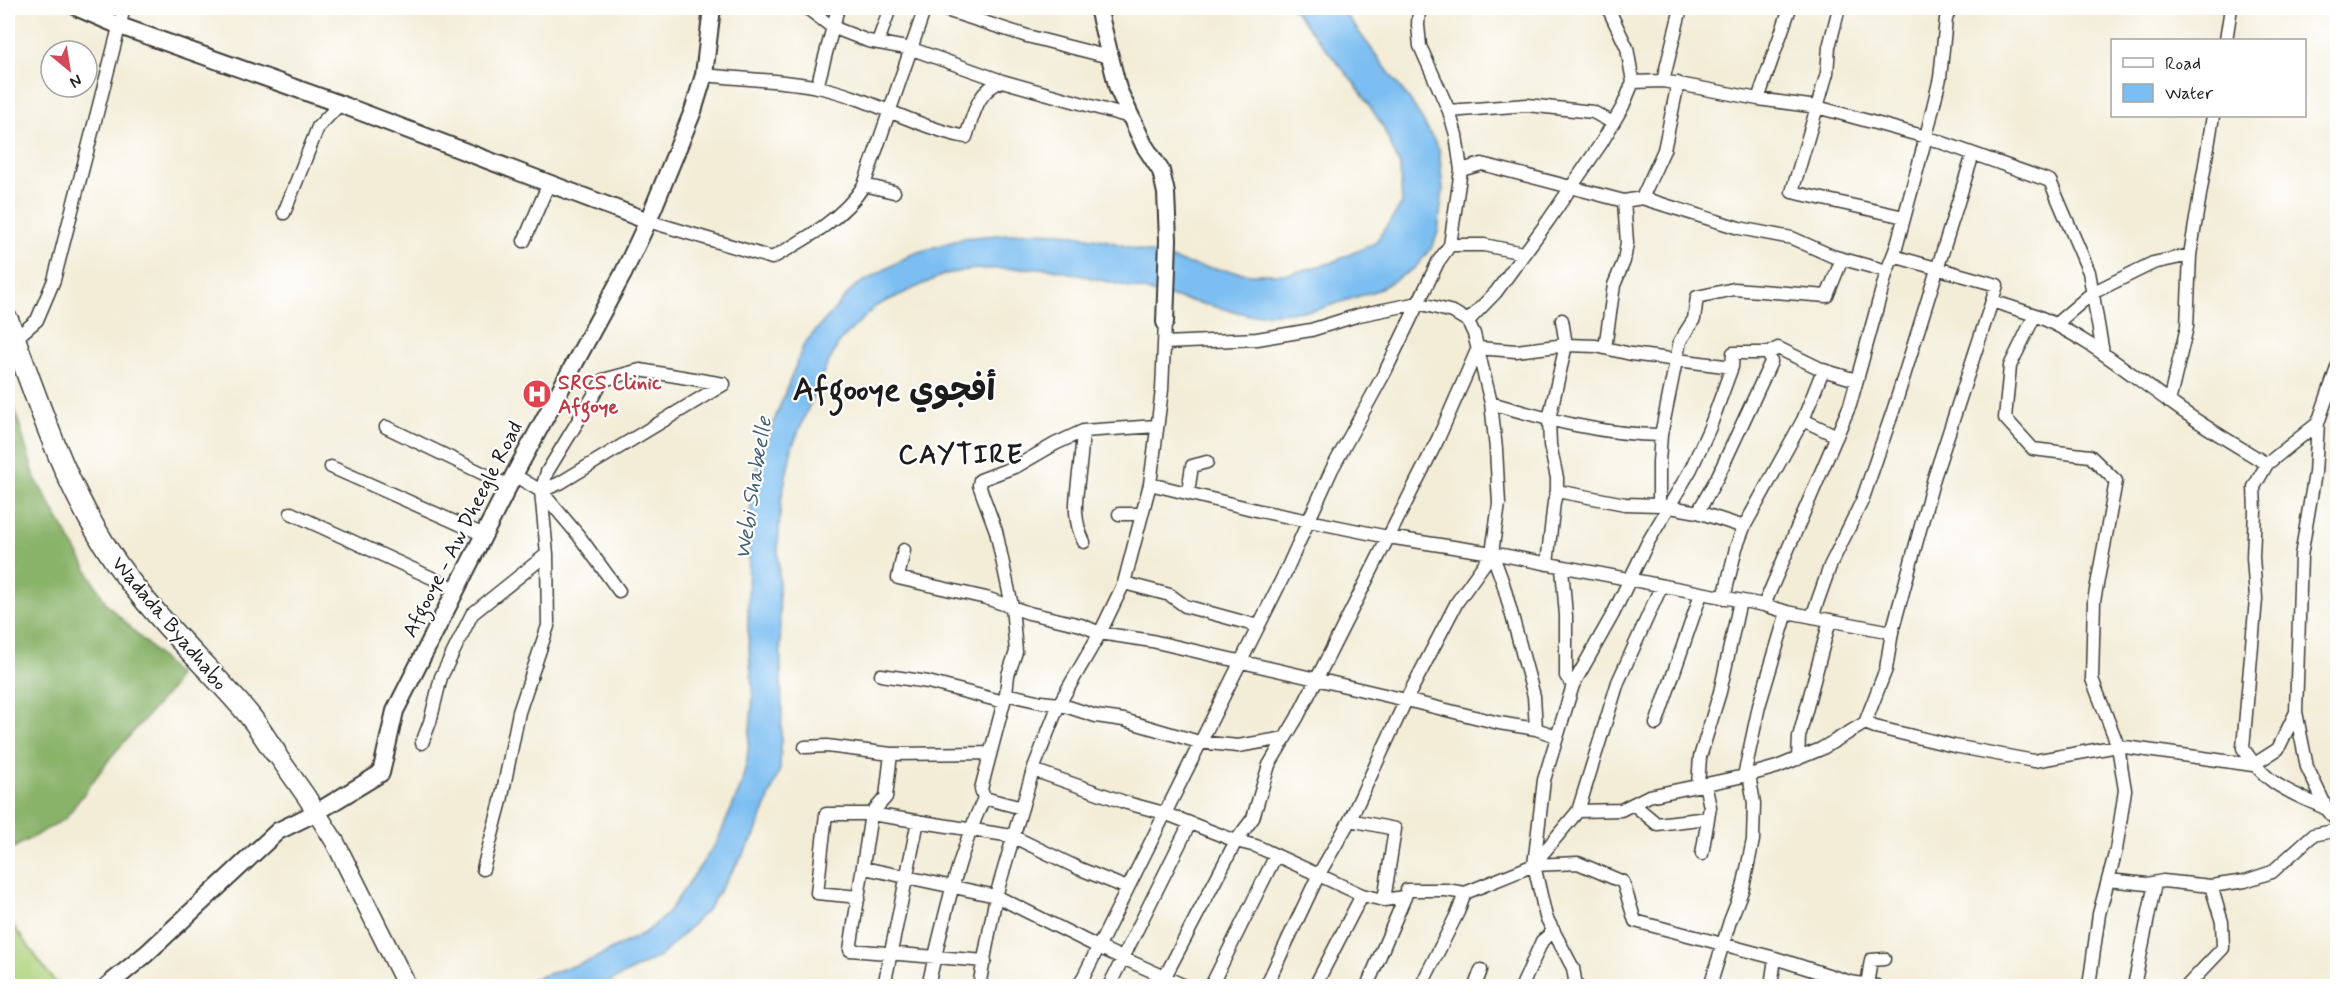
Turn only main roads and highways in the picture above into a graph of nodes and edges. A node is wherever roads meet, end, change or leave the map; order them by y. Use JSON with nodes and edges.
{"nodes":[{"id":1,"x":78,"y":8,"type":"edge"},
{"id":2,"x":712,"y":8,"type":"edge"},
{"id":3,"x":1098,"y":8,"type":"edge"},
{"id":4,"x":648,"y":221,"type":"junction"},
{"id":5,"x":1165,"y":322,"type":"road end"},
{"id":6,"x":10,"y":339,"type":"edge"},
{"id":7,"x":275,"y":752,"type":"joint"},
{"id":8,"x":317,"y":812,"type":"junction"},
{"id":9,"x":107,"y":987,"type":"edge"},
{"id":10,"x":407,"y":987,"type":"edge"}],
"edges":[{"from":1,"to":4,"type":"main road"},
{"from":2,"to":4,"type":"main road","name":"Afgooye - Aw Dheegle Road"},
{"from":3,"to":5,"type":"main road"},
{"from":4,"to":8,"type":"main road","name":"Afgooye - Aw Dheegle Road"},
{"from":6,"to":7,"type":"highway","name":"Wadada Byadhabo"},
{"from":7,"to":8,"type":"main road","name":"Wadada Byadhabo"},
{"from":8,"to":9,"type":"main road","name":"Afgooye - Aw Dheegle Road"},
{"from":8,"to":10,"type":"main road","name":"Wadada Byadhabo"}]}
